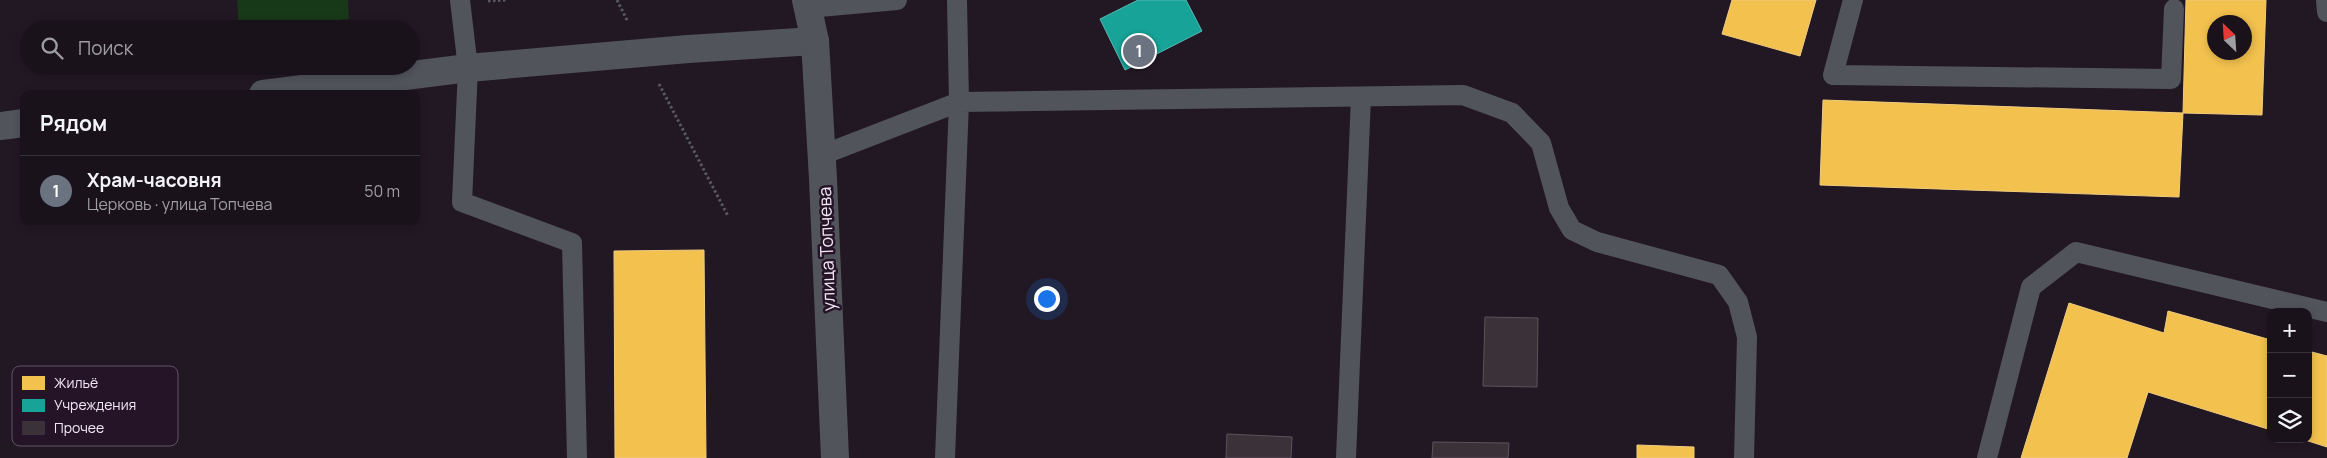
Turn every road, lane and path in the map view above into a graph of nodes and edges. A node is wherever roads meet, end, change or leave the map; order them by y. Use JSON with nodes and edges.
{"nodes":[{"id":1,"x":460,"y":0,"type":"edge"},
{"id":2,"x":618,"y":0,"type":"edge"},
{"id":3,"x":897,"y":0,"type":"edge"},
{"id":4,"x":956,"y":0,"type":"edge"},
{"id":5,"x":1853,"y":0,"type":"edge"},
{"id":6,"x":2326,"y":0,"type":"edge"},
{"id":7,"x":807,"y":4,"type":"edge"},
{"id":8,"x":2174,"y":9,"type":"dead end"},
{"id":9,"x":2327,"y":12,"type":"edge"},
{"id":10,"x":814,"y":41,"type":"junction"},
{"id":11,"x":644,"y":53,"type":"junction"},
{"id":12,"x":468,"y":68,"type":"junction"},
{"id":13,"x":420,"y":74,"type":"edge"},
{"id":14,"x":413,"y":75,"type":"edge"},
{"id":15,"x":295,"y":90,"type":"edge"},
{"id":16,"x":1361,"y":96,"type":"junction"},
{"id":17,"x":959,"y":102,"type":"junction"},
{"id":18,"x":20,"y":124,"type":"edge"},
{"id":19,"x":0,"y":126,"type":"edge"},
{"id":20,"x":822,"y":155,"type":"junction"},
{"id":21,"x":728,"y":216,"type":"dead end"},
{"id":22,"x":2327,"y":312,"type":"edge"},
{"id":23,"x":577,"y":458,"type":"edge"},
{"id":24,"x":835,"y":458,"type":"edge"},
{"id":25,"x":945,"y":458,"type":"edge"},
{"id":26,"x":1346,"y":458,"type":"edge"},
{"id":27,"x":1744,"y":458,"type":"edge"},
{"id":28,"x":1987,"y":458,"type":"edge"}],
"edges":[{"from":1,"to":12,"type":"lane"},
{"from":2,"to":11,"type":"path"},
{"from":3,"to":7,"type":"lane"},
{"from":4,"to":17,"type":"lane"},
{"from":5,"to":8,"type":"lane"},
{"from":6,"to":9,"type":"lane"},
{"from":7,"to":10,"type":"street","name":"улица Топчева"},
{"from":10,"to":11,"type":"street"},
{"from":10,"to":20,"type":"street","name":"улица Топчева"},
{"from":11,"to":12,"type":"street"},
{"from":11,"to":21,"type":"path"},
{"from":12,"to":13,"type":"street"},
{"from":12,"to":23,"type":"lane"},
{"from":14,"to":15,"type":"street"},
{"from":16,"to":17,"type":"lane"},
{"from":16,"to":26,"type":"lane"},
{"from":16,"to":27,"type":"lane"},
{"from":17,"to":20,"type":"lane"},
{"from":17,"to":25,"type":"lane"},
{"from":18,"to":19,"type":"street"},
{"from":20,"to":24,"type":"street","name":"улица Топчева"},
{"from":22,"to":28,"type":"lane"}]}
